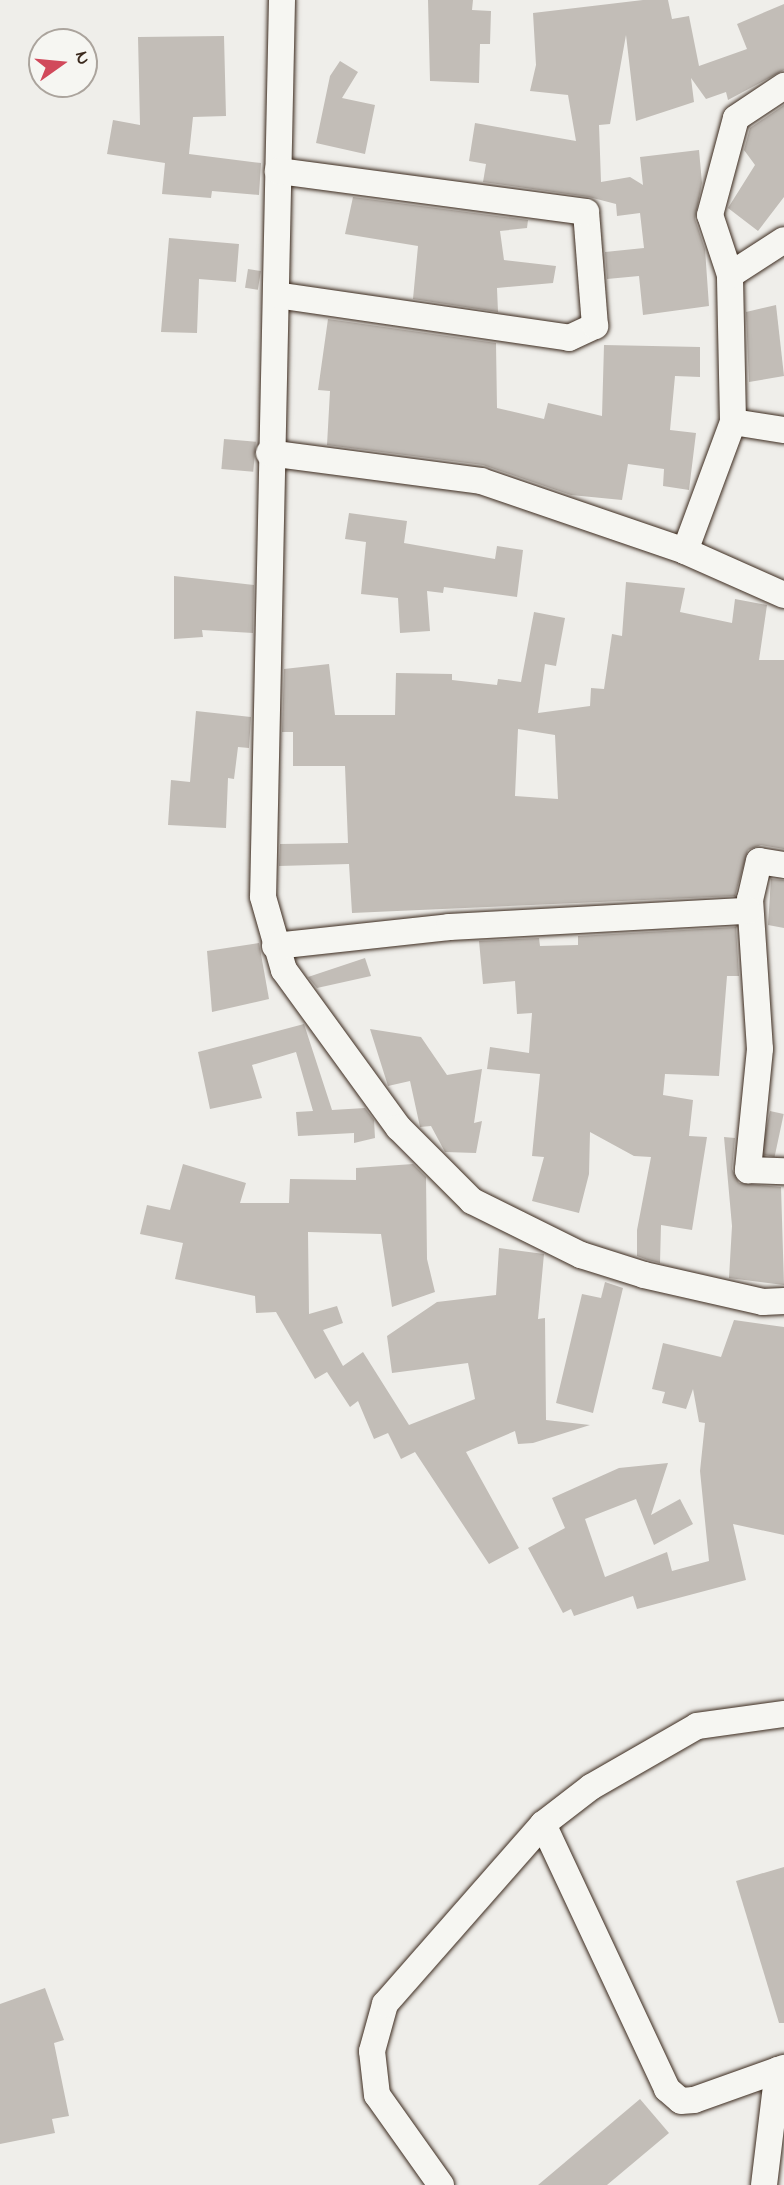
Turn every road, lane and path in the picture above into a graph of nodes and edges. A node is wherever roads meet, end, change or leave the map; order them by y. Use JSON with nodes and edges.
{"nodes":[{"id":1,"x":282,"y":0,"type":"edge"},
{"id":2,"x":784,"y":86,"type":"edge"},
{"id":3,"x":278,"y":172,"type":"junction"},
{"id":4,"x":784,"y":240,"type":"edge"},
{"id":5,"x":730,"y":275,"type":"junction"},
{"id":6,"x":276,"y":295,"type":"junction"},
{"id":7,"x":733,"y":422,"type":"junction"},
{"id":8,"x":784,"y":430,"type":"edge"},
{"id":9,"x":269,"y":453,"type":"junction"},
{"id":10,"x":685,"y":551,"type":"junction"},
{"id":11,"x":784,"y":595,"type":"edge"},
{"id":12,"x":784,"y":865,"type":"edge"},
{"id":13,"x":749,"y":911,"type":"junction"},
{"id":14,"x":275,"y":946,"type":"junction"},
{"id":15,"x":784,"y":1171,"type":"edge"},
{"id":16,"x":784,"y":1301,"type":"edge"},
{"id":17,"x":784,"y":1714,"type":"edge"},
{"id":18,"x":543,"y":1824,"type":"junction"},
{"id":19,"x":781,"y":2069,"type":"edge"},
{"id":20,"x":441,"y":2185,"type":"edge"},
{"id":21,"x":764,"y":2185,"type":"edge"}],
"edges":[{"from":1,"to":3,"type":"street"},
{"from":2,"to":5,"type":"street"},
{"from":3,"to":6,"type":"street"},
{"from":3,"to":6,"type":"street"},
{"from":4,"to":5,"type":"street"},
{"from":5,"to":7,"type":"street"},
{"from":6,"to":9,"type":"street"},
{"from":7,"to":8,"type":"street"},
{"from":7,"to":10,"type":"street"},
{"from":9,"to":10,"type":"street"},
{"from":9,"to":14,"type":"street"},
{"from":10,"to":11,"type":"street"},
{"from":12,"to":13,"type":"street"},
{"from":13,"to":14,"type":"street"},
{"from":13,"to":15,"type":"street"},
{"from":14,"to":16,"type":"street"},
{"from":17,"to":18,"type":"street"},
{"from":18,"to":19,"type":"street"},
{"from":18,"to":20,"type":"street"},
{"from":19,"to":21,"type":"street"}]}
